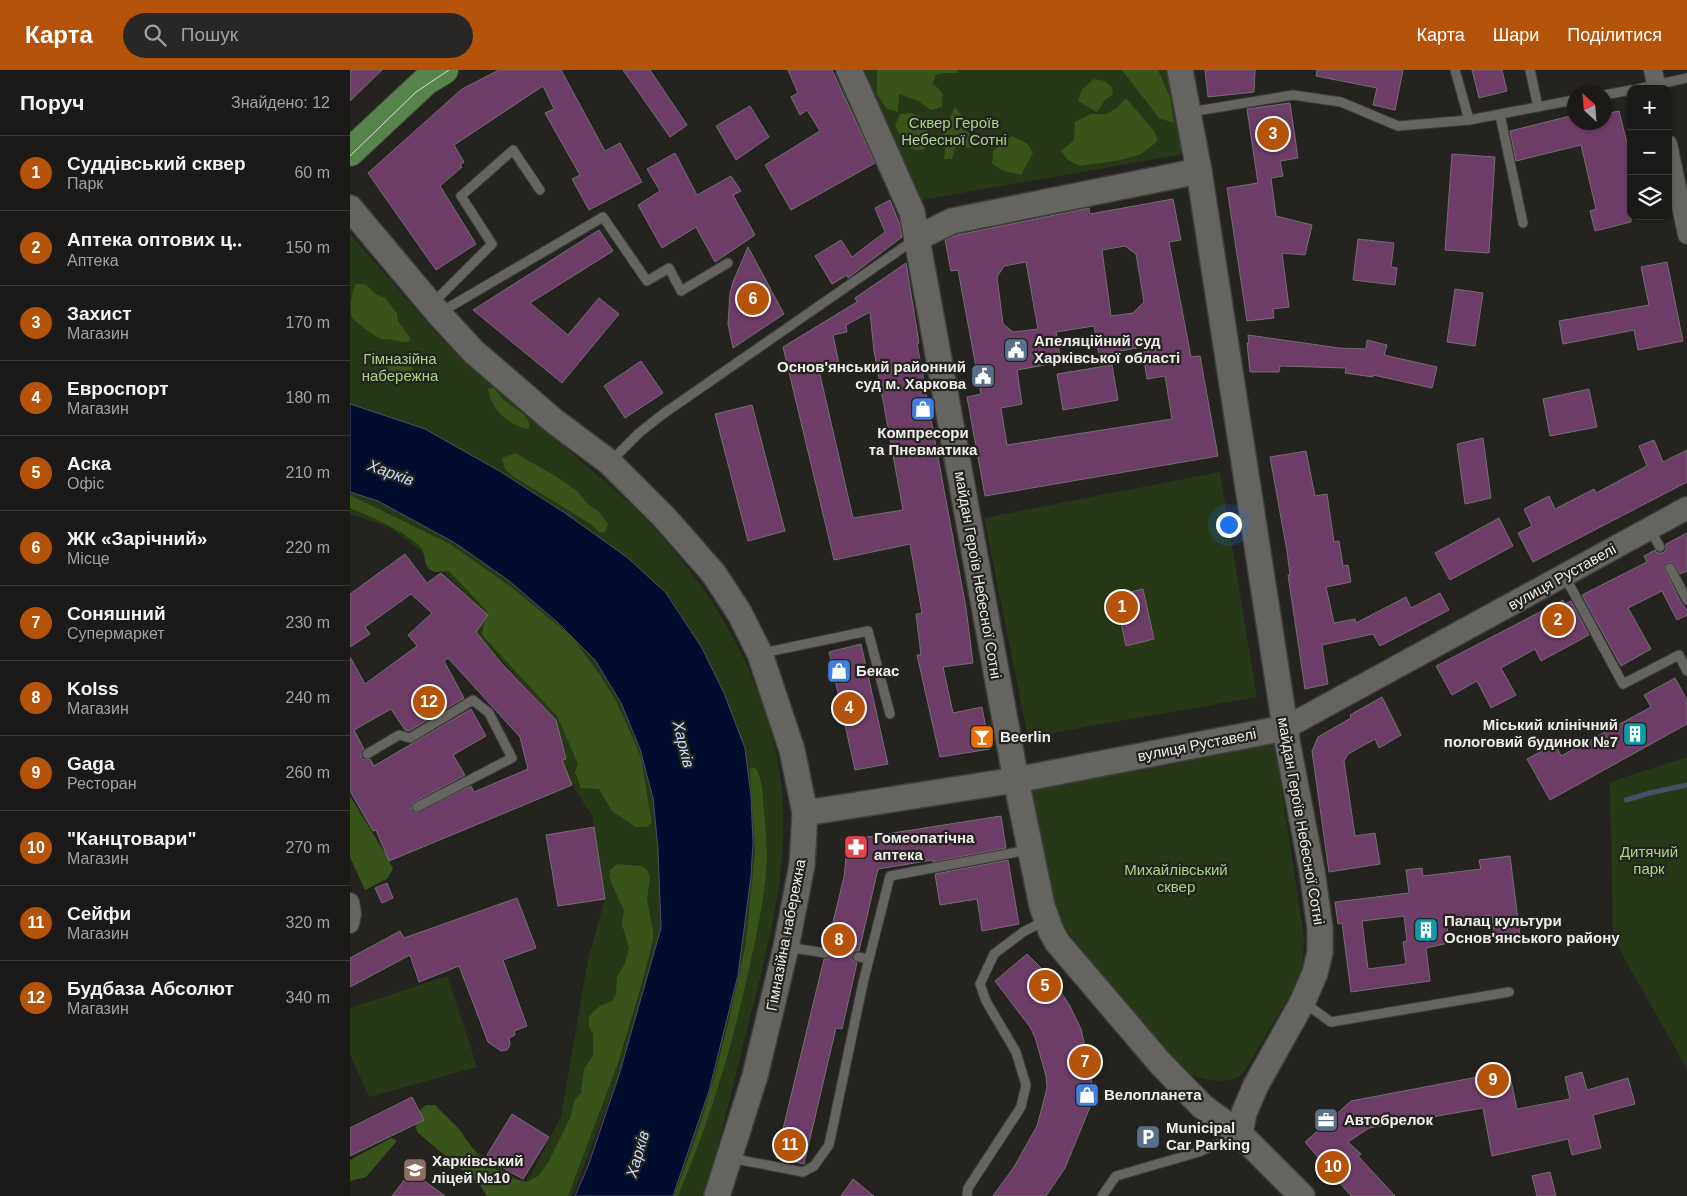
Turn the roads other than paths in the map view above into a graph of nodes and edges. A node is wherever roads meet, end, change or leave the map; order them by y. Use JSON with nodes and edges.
{"nodes":[{"id":1,"x":849,"y":70,"type":"edge"},
{"id":2,"x":1180,"y":70,"type":"edge"},
{"id":3,"x":1455,"y":70,"type":"edge"},
{"id":4,"x":1530,"y":70,"type":"edge"},
{"id":5,"x":430,"y":74,"type":"edge"},
{"id":6,"x":1687,"y":78,"type":"edge"},
{"id":7,"x":1655,"y":81,"type":"edge"},
{"id":8,"x":1627,"y":91,"type":"edge"},
{"id":9,"x":1612,"y":94,"type":"edge"},
{"id":10,"x":1567,"y":101,"type":"edge"},
{"id":11,"x":1538,"y":107,"type":"junction"},
{"id":12,"x":1188,"y":112,"type":"junction"},
{"id":13,"x":1500,"y":115,"type":"junction"},
{"id":14,"x":1469,"y":120,"type":"junction"},
{"id":15,"x":350,"y":152,"type":"edge"},
{"id":16,"x":1672,"y":163,"type":"edge"},
{"id":17,"x":1199,"y":171,"type":"junction"},
{"id":18,"x":540,"y":190,"type":"dead end"},
{"id":19,"x":350,"y":208,"type":"edge"},
{"id":20,"x":1523,"y":223,"type":"dead end"},
{"id":21,"x":1687,"y":235,"type":"edge"},
{"id":22,"x":917,"y":238,"type":"junction"},
{"id":23,"x":728,"y":263,"type":"dead end"},
{"id":24,"x":435,"y":309,"type":"junction"},
{"id":25,"x":609,"y":462,"type":"junction"},
{"id":26,"x":1687,"y":508,"type":"edge"},
{"id":27,"x":1670,"y":568,"type":"dead end"},
{"id":28,"x":1564,"y":575,"type":"junction"},
{"id":29,"x":1687,"y":600,"type":"edge"},
{"id":30,"x":1683,"y":653,"type":"edge"},
{"id":31,"x":760,"y":654,"type":"junction"},
{"id":32,"x":1687,"y":671,"type":"edge"},
{"id":33,"x":890,"y":714,"type":"dead end"},
{"id":34,"x":1285,"y":728,"type":"junction"},
{"id":35,"x":367,"y":754,"type":"dead end"},
{"id":36,"x":1016,"y":780,"type":"junction"},
{"id":37,"x":417,"y":807,"type":"dead end"},
{"id":38,"x":805,"y":813,"type":"junction"},
{"id":39,"x":1030,"y":849,"type":"junction"},
{"id":40,"x":1047,"y":920,"type":"junction"},
{"id":41,"x":786,"y":947,"type":"junction"},
{"id":42,"x":825,"y":953,"type":"dead end"},
{"id":43,"x":858,"y":957,"type":"dead end"},
{"id":44,"x":870,"y":959,"type":"junction"},
{"id":45,"x":1509,"y":992,"type":"dead end"},
{"id":46,"x":1302,"y":1001,"type":"junction"},
{"id":47,"x":1240,"y":1134,"type":"junction"},
{"id":48,"x":729,"y":1158,"type":"junction"},
{"id":49,"x":718,"y":1196,"type":"edge"},
{"id":50,"x":968,"y":1196,"type":"edge"},
{"id":51,"x":1102,"y":1196,"type":"edge"},
{"id":52,"x":1302,"y":1196,"type":"edge"}],
"edges":[{"from":1,"to":22,"type":"main road","name":"майдан Героїв Небесної Сотні"},
{"from":2,"to":12,"type":"main road","name":"майдан Героїв Небесної Сотні"},
{"from":3,"to":14,"type":"lane"},
{"from":4,"to":11,"type":"lane"},
{"from":5,"to":15,"type":"main road"},
{"from":6,"to":7,"type":"lane"},
{"from":8,"to":9,"type":"lane"},
{"from":10,"to":11,"type":"lane"},
{"from":11,"to":13,"type":"lane"},
{"from":12,"to":14,"type":"lane"},
{"from":12,"to":17,"type":"main road","name":"майдан Героїв Небесної Сотні"},
{"from":13,"to":14,"type":"lane"},
{"from":13,"to":20,"type":"lane"},
{"from":16,"to":21,"type":"street"},
{"from":17,"to":22,"type":"main road"},
{"from":17,"to":34,"type":"main road","name":"майдан Героїв Небесної Сотні"},
{"from":18,"to":24,"type":"lane"},
{"from":19,"to":24,"type":"main road","name":"Гімназійна набережна"},
{"from":22,"to":25,"type":"lane"},
{"from":22,"to":36,"type":"main road","name":"майдан Героїв Небесної Сотні"},
{"from":23,"to":24,"type":"lane"},
{"from":24,"to":25,"type":"main road","name":"Гімназійна набережна"},
{"from":25,"to":31,"type":"main road","name":"Гімназійна набережна"},
{"from":26,"to":28,"type":"street","name":"вулиця Руставелі"},
{"from":27,"to":29,"type":"lane"},
{"from":28,"to":30,"type":"lane"},
{"from":28,"to":34,"type":"street","name":"вулиця Руставелі"},
{"from":30,"to":32,"type":"lane"},
{"from":31,"to":33,"type":"lane"},
{"from":31,"to":38,"type":"main road","name":"Гімназійна набережна"},
{"from":34,"to":36,"type":"main road","name":"вулиця Руставелі"},
{"from":34,"to":46,"type":"main road","name":"майдан Героїв Небесної Сотні"},
{"from":35,"to":37,"type":"lane"},
{"from":36,"to":38,"type":"main road","name":"вулиця Руставелі"},
{"from":36,"to":39,"type":"main road","name":"майдан Героїв Небесної Сотні"},
{"from":38,"to":41,"type":"main road","name":"Гімназійна набережна"},
{"from":39,"to":40,"type":"main road","name":"майдан Героїв Небесної Сотні"},
{"from":39,"to":44,"type":"lane"},
{"from":40,"to":47,"type":"main road","name":"майдан Героїв Небесної Сотні"},
{"from":40,"to":50,"type":"lane"},
{"from":41,"to":42,"type":"lane"},
{"from":41,"to":48,"type":"main road","name":"Гімназійна набережна"},
{"from":43,"to":44,"type":"lane"},
{"from":44,"to":48,"type":"lane"},
{"from":45,"to":46,"type":"lane"},
{"from":46,"to":47,"type":"main road","name":"майдан Героїв Небесної Сотні"},
{"from":47,"to":51,"type":"lane"},
{"from":47,"to":52,"type":"main road"},
{"from":48,"to":49,"type":"main road","name":"Гімназійна набережна"}]}
